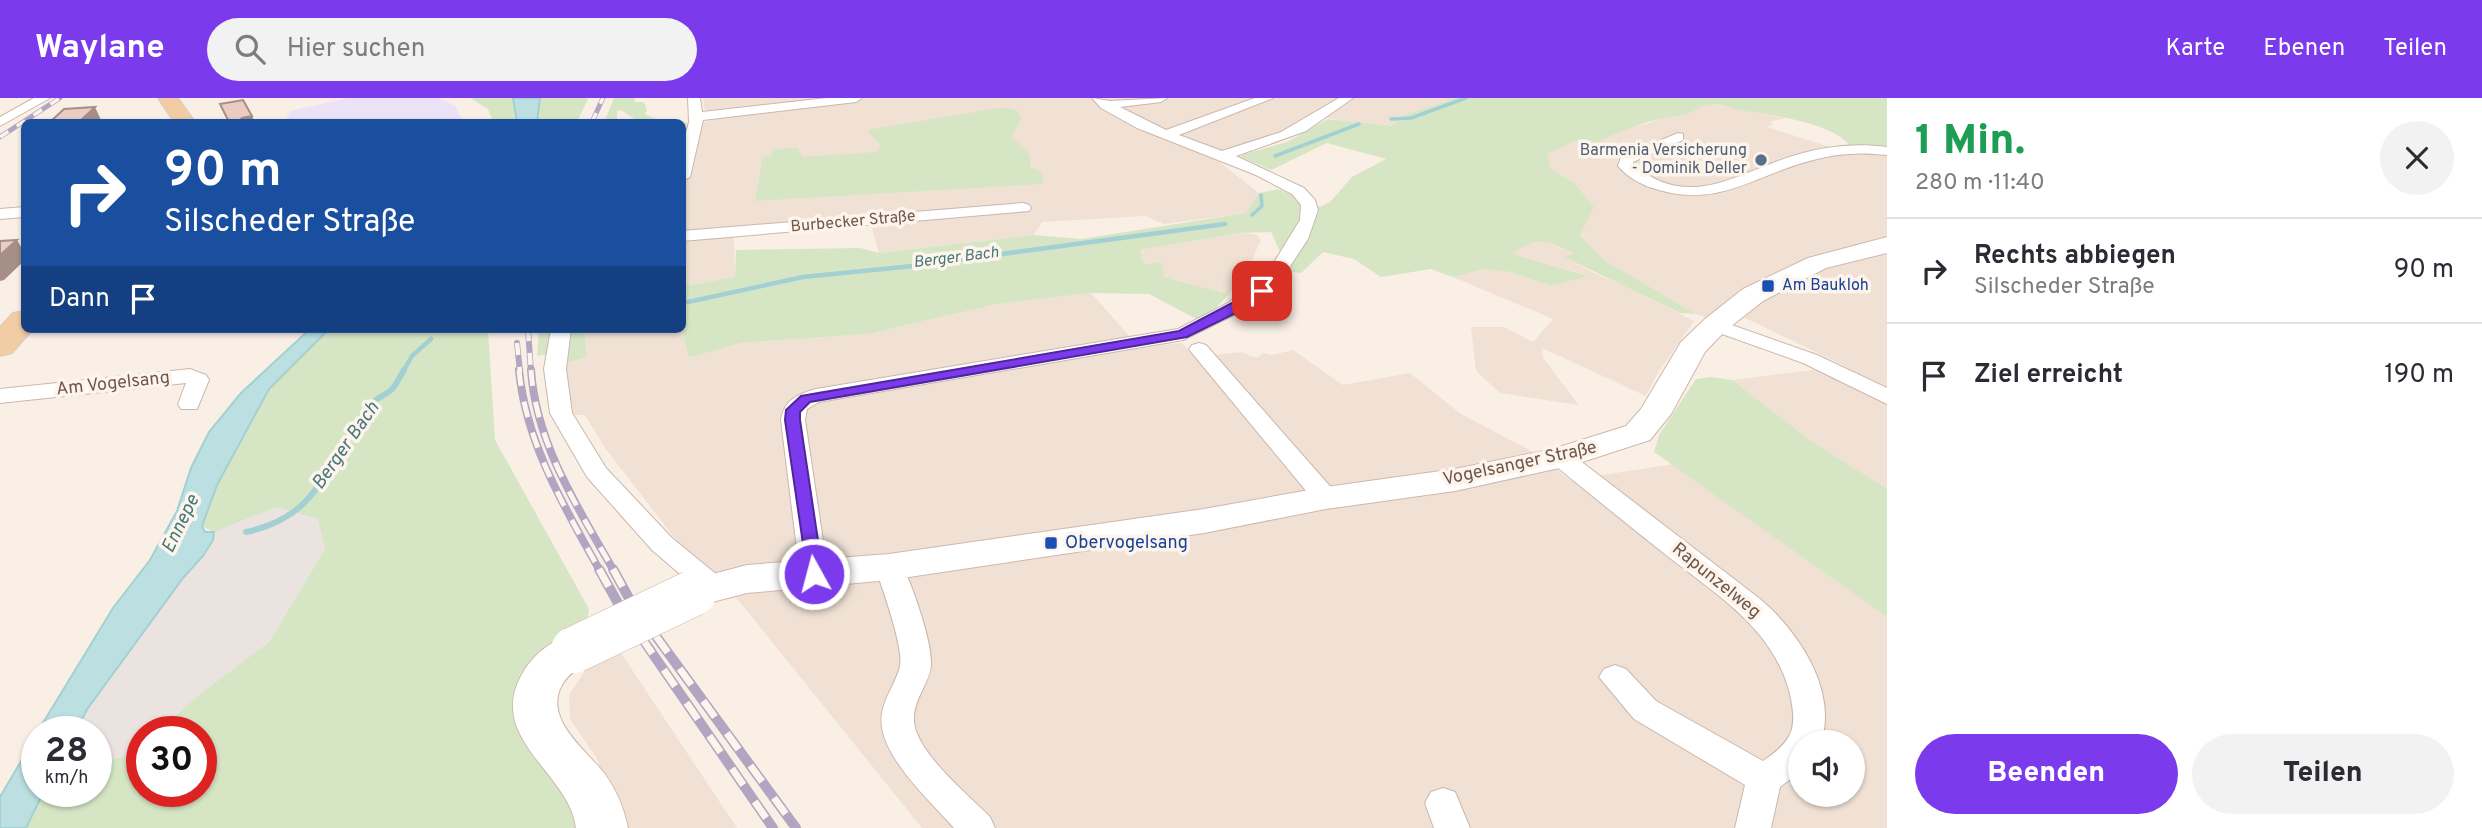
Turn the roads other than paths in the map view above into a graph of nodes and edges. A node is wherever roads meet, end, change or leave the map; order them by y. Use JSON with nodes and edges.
{"nodes":[{"id":1,"x":44,"y":98,"type":"edge"},
{"id":2,"x":168,"y":98,"type":"edge"},
{"id":3,"x":694,"y":98,"type":"edge"},
{"id":4,"x":856,"y":98,"type":"edge"},
{"id":5,"x":1161,"y":98,"type":"edge"},
{"id":6,"x":1267,"y":98,"type":"edge"},
{"id":7,"x":1347,"y":98,"type":"edge"},
{"id":8,"x":1102,"y":101,"type":"edge"},
{"id":9,"x":696,"y":116,"type":"junction"},
{"id":10,"x":182,"y":119,"type":"edge"},
{"id":11,"x":0,"y":122,"type":"edge"},
{"id":12,"x":1166,"y":135,"type":"junction"},
{"id":13,"x":1678,"y":137,"type":"dead end"},
{"id":14,"x":1887,"y":151,"type":"edge"},
{"id":15,"x":1219,"y":156,"type":"junction"},
{"id":16,"x":686,"y":160,"type":"edge"},
{"id":17,"x":1023,"y":208,"type":"dead end"},
{"id":18,"x":21,"y":212,"type":"edge"},
{"id":19,"x":0,"y":214,"type":"edge"},
{"id":20,"x":686,"y":236,"type":"edge"},
{"id":21,"x":1887,"y":245,"type":"edge"},
{"id":22,"x":21,"y":323,"type":"edge"},
{"id":23,"x":1715,"y":325,"type":"junction"},
{"id":24,"x":560,"y":333,"type":"edge"},
{"id":25,"x":0,"y":346,"type":"edge"},
{"id":26,"x":1199,"y":349,"type":"dead end"},
{"id":27,"x":0,"y":396,"type":"edge"},
{"id":28,"x":1887,"y":397,"type":"edge"},
{"id":29,"x":189,"y":404,"type":"dead end"},
{"id":30,"x":1561,"y":458,"type":"junction"},
{"id":31,"x":1326,"y":498,"type":"junction"},
{"id":32,"x":889,"y":567,"type":"junction"},
{"id":33,"x":814,"y":574,"type":"junction"},
{"id":34,"x":703,"y":589,"type":"junction"},
{"id":35,"x":1615,"y":677,"type":"dead end"},
{"id":36,"x":1808,"y":730,"type":"edge"},
{"id":37,"x":1788,"y":762,"type":"edge"},
{"id":38,"x":1764,"y":779,"type":"junction"},
{"id":39,"x":602,"y":828,"type":"edge"},
{"id":40,"x":977,"y":828,"type":"edge"},
{"id":41,"x":1753,"y":828,"type":"edge"}],
"edges":[{"from":1,"to":11,"type":"street"},
{"from":2,"to":10,"type":"main road"},
{"from":3,"to":9,"type":"street"},
{"from":4,"to":9,"type":"street"},
{"from":5,"to":8,"type":"street"},
{"from":6,"to":12,"type":"street"},
{"from":7,"to":15,"type":"street"},
{"from":8,"to":12,"type":"street"},
{"from":9,"to":16,"type":"street"},
{"from":12,"to":15,"type":"street"},
{"from":13,"to":14,"type":"street"},
{"from":15,"to":33,"type":"street"},
{"from":17,"to":20,"type":"street","name":"Burbecker Straße"},
{"from":18,"to":19,"type":"street"},
{"from":21,"to":23,"type":"street","name":"Vogelsanger Straße"},
{"from":22,"to":25,"type":"main road"},
{"from":23,"to":28,"type":"street"},
{"from":23,"to":30,"type":"street","name":"Vogelsanger Straße"},
{"from":24,"to":34,"type":"street"},
{"from":26,"to":31,"type":"street"},
{"from":27,"to":29,"type":"street","name":"Am Vogelsang"},
{"from":30,"to":31,"type":"street","name":"Vogelsanger Straße"},
{"from":30,"to":36,"type":"street","name":"Rapunzelweg"},
{"from":31,"to":32,"type":"street","name":"Vogelsanger Straße"},
{"from":32,"to":33,"type":"street","name":"Vogelsanger Straße"},
{"from":32,"to":40,"type":"street"},
{"from":33,"to":34,"type":"street","name":"Vogelsanger Straße"},
{"from":34,"to":39,"type":"street","name":"Vogelsanger Straße","bridge":true},
{"from":35,"to":38,"type":"street"},
{"from":37,"to":38,"type":"street"},
{"from":38,"to":41,"type":"street"}]}
